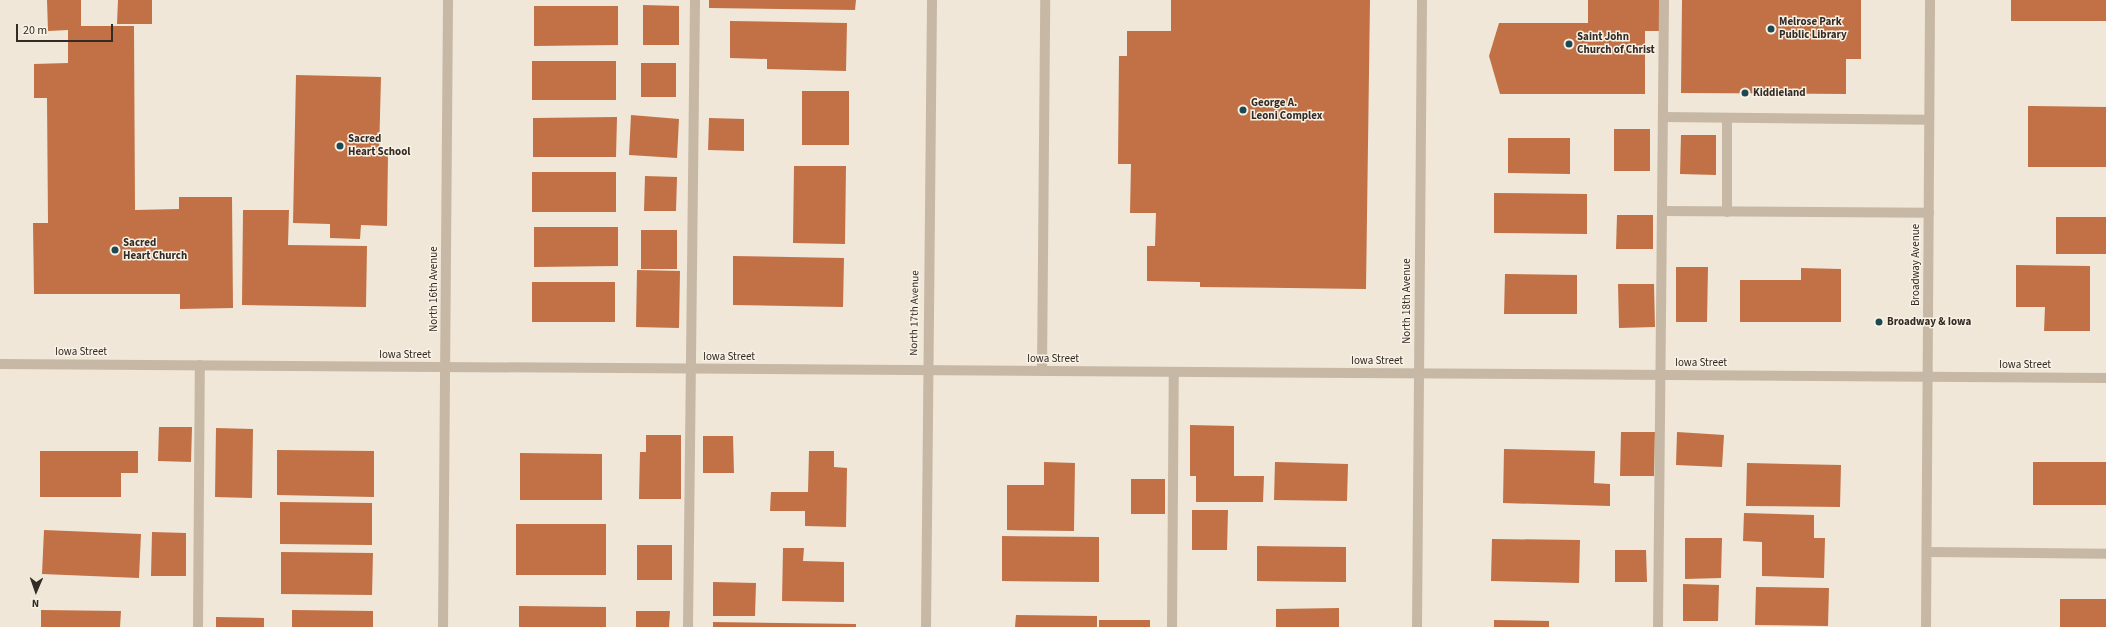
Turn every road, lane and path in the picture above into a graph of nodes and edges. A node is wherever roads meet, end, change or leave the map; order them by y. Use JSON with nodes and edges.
{"nodes":[{"id":1,"x":448,"y":0,"type":"edge"},
{"id":2,"x":695,"y":0,"type":"edge"},
{"id":3,"x":932,"y":0,"type":"edge"},
{"id":4,"x":1045,"y":0,"type":"edge"},
{"id":5,"x":1422,"y":0,"type":"edge"},
{"id":6,"x":1664,"y":0,"type":"edge"},
{"id":7,"x":1930,"y":0,"type":"edge"},
{"id":8,"x":1663,"y":117,"type":"junction"},
{"id":9,"x":1727,"y":118,"type":"junction"},
{"id":10,"x":1929,"y":120,"type":"junction"},
{"id":11,"x":1662,"y":212,"type":"junction"},
{"id":12,"x":1727,"y":212,"type":"junction"},
{"id":13,"x":1929,"y":213,"type":"junction"},
{"id":14,"x":0,"y":364,"type":"edge"},
{"id":15,"x":200,"y":365,"type":"junction"},
{"id":16,"x":445,"y":367,"type":"junction"},
{"id":17,"x":691,"y":368,"type":"junction"},
{"id":18,"x":926,"y":370,"type":"junction"},
{"id":19,"x":1042,"y":371,"type":"junction"},
{"id":20,"x":1174,"y":372,"type":"junction"},
{"id":21,"x":1418,"y":374,"type":"junction"},
{"id":22,"x":1661,"y":375,"type":"junction"},
{"id":23,"x":1928,"y":377,"type":"junction"},
{"id":24,"x":2106,"y":378,"type":"edge"},
{"id":25,"x":1926,"y":552,"type":"junction"},
{"id":26,"x":2106,"y":554,"type":"edge"},
{"id":27,"x":198,"y":627,"type":"edge"},
{"id":28,"x":443,"y":627,"type":"edge"},
{"id":29,"x":688,"y":627,"type":"edge"},
{"id":30,"x":926,"y":627,"type":"edge"},
{"id":31,"x":1172,"y":627,"type":"edge"},
{"id":32,"x":1417,"y":627,"type":"edge"},
{"id":33,"x":1658,"y":627,"type":"edge"},
{"id":34,"x":1926,"y":627,"type":"edge"}],
"edges":[{"from":1,"to":16,"type":"street","name":"North 16th Avenue"},
{"from":2,"to":17,"type":"street"},
{"from":3,"to":18,"type":"street","name":"North 17th Avenue"},
{"from":4,"to":19,"type":"street"},
{"from":5,"to":21,"type":"street","name":"North 18th Avenue"},
{"from":6,"to":8,"type":"street"},
{"from":7,"to":10,"type":"street","name":"Broadway Avenue"},
{"from":8,"to":9,"type":"street"},
{"from":8,"to":11,"type":"street"},
{"from":9,"to":10,"type":"street"},
{"from":9,"to":12,"type":"street"},
{"from":10,"to":13,"type":"street","name":"Broadway Avenue"},
{"from":11,"to":12,"type":"street"},
{"from":11,"to":22,"type":"street"},
{"from":12,"to":13,"type":"street"},
{"from":13,"to":23,"type":"street","name":"Broadway Avenue"},
{"from":14,"to":15,"type":"street","name":"Iowa Street"},
{"from":15,"to":16,"type":"street","name":"Iowa Street"},
{"from":15,"to":27,"type":"street"},
{"from":16,"to":17,"type":"street","name":"Iowa Street"},
{"from":16,"to":28,"type":"street","name":"North 16th Avenue"},
{"from":17,"to":18,"type":"street","name":"Iowa Street"},
{"from":17,"to":29,"type":"street"},
{"from":18,"to":19,"type":"street","name":"Iowa Street"},
{"from":18,"to":30,"type":"street","name":"North 17th Avenue"},
{"from":19,"to":20,"type":"street","name":"Iowa Street"},
{"from":20,"to":21,"type":"street","name":"Iowa Street"},
{"from":20,"to":31,"type":"street"},
{"from":21,"to":22,"type":"street","name":"Iowa Street"},
{"from":21,"to":32,"type":"street","name":"North 18th Avenue"},
{"from":22,"to":23,"type":"street","name":"Iowa Street"},
{"from":22,"to":33,"type":"street"},
{"from":23,"to":24,"type":"street","name":"Iowa Street"},
{"from":23,"to":25,"type":"street","name":"Broadway Avenue"},
{"from":25,"to":26,"type":"street"},
{"from":25,"to":34,"type":"street","name":"Broadway Avenue"}]}
